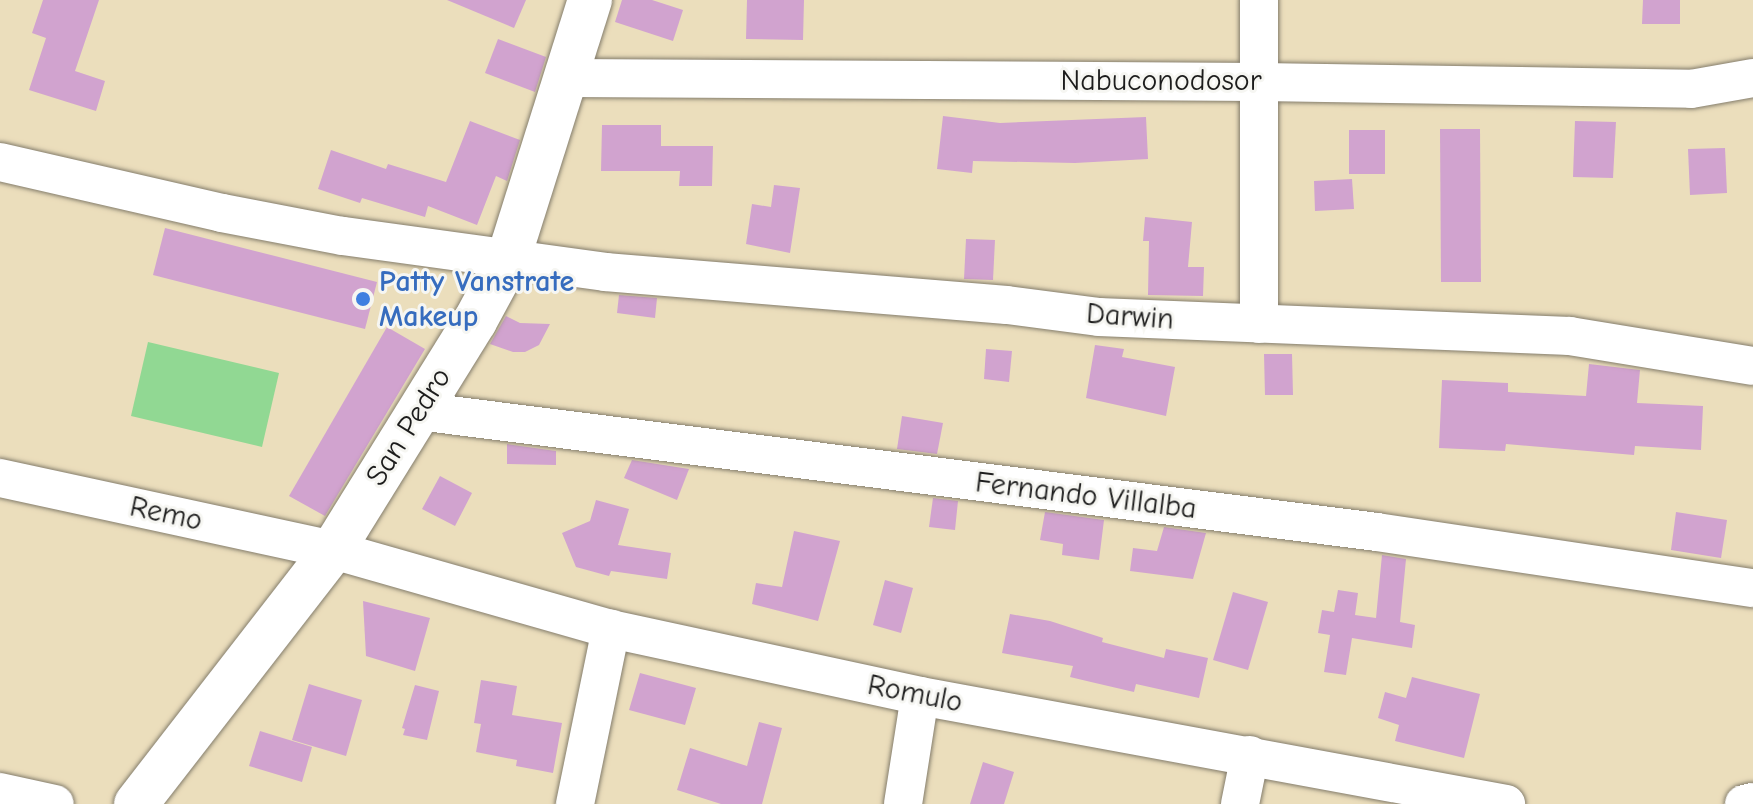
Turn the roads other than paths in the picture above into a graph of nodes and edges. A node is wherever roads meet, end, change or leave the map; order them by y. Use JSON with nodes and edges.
{"nodes":[{"id":1,"x":590,"y":0,"type":"edge"},
{"id":2,"x":1259,"y":0,"type":"edge"},
{"id":3,"x":567,"y":78,"type":"junction"},
{"id":4,"x":1753,"y":78,"type":"edge"},
{"id":5,"x":1260,"y":82,"type":"junction"},
{"id":6,"x":0,"y":162,"type":"edge"},
{"id":7,"x":508,"y":260,"type":"junction"},
{"id":8,"x":1259,"y":324,"type":"junction"},
{"id":9,"x":1753,"y":366,"type":"edge"},
{"id":10,"x":418,"y":411,"type":"junction"},
{"id":11,"x":0,"y":478,"type":"edge"},
{"id":12,"x":333,"y":550,"type":"junction"},
{"id":13,"x":1753,"y":588,"type":"edge"},
{"id":14,"x":611,"y":629,"type":"junction"},
{"id":15,"x":920,"y":696,"type":"junction"},
{"id":16,"x":1250,"y":755,"type":"junction"},
{"id":17,"x":0,"y":792,"type":"edge"},
{"id":18,"x":1753,"y":802,"type":"edge"},
{"id":19,"x":55,"y":804,"type":"edge"},
{"id":20,"x":136,"y":804,"type":"edge"},
{"id":21,"x":575,"y":804,"type":"edge"},
{"id":22,"x":903,"y":804,"type":"edge"},
{"id":23,"x":1240,"y":804,"type":"edge"},
{"id":24,"x":1506,"y":804,"type":"edge"},
{"id":25,"x":1744,"y":804,"type":"edge"}],
"edges":[{"from":1,"to":3,"type":"main road","name":"San Pedro"},
{"from":2,"to":5,"type":"street"},
{"from":3,"to":5,"type":"street","name":"Nabuconodosor"},
{"from":3,"to":7,"type":"main road","name":"San Pedro"},
{"from":4,"to":5,"type":"street","name":"Nabuconodosor"},
{"from":5,"to":8,"type":"street"},
{"from":6,"to":7,"type":"street","name":"Darwin"},
{"from":7,"to":8,"type":"street","name":"Darwin"},
{"from":7,"to":10,"type":"main road","name":"San Pedro"},
{"from":8,"to":9,"type":"street","name":"Darwin"},
{"from":10,"to":12,"type":"main road","name":"San Pedro"},
{"from":10,"to":13,"type":"street","name":"Fernando Villalba"},
{"from":11,"to":12,"type":"street","name":"Remo"},
{"from":12,"to":14,"type":"street","name":"Romulo"},
{"from":12,"to":20,"type":"main road","name":"San Pedro"},
{"from":14,"to":15,"type":"street","name":"Romulo"},
{"from":14,"to":21,"type":"street"},
{"from":15,"to":16,"type":"street","name":"Romulo"},
{"from":15,"to":22,"type":"street"},
{"from":16,"to":23,"type":"street"},
{"from":16,"to":24,"type":"street","name":"Romulo"},
{"from":17,"to":19,"type":"street"},
{"from":18,"to":25,"type":"street"}]}
